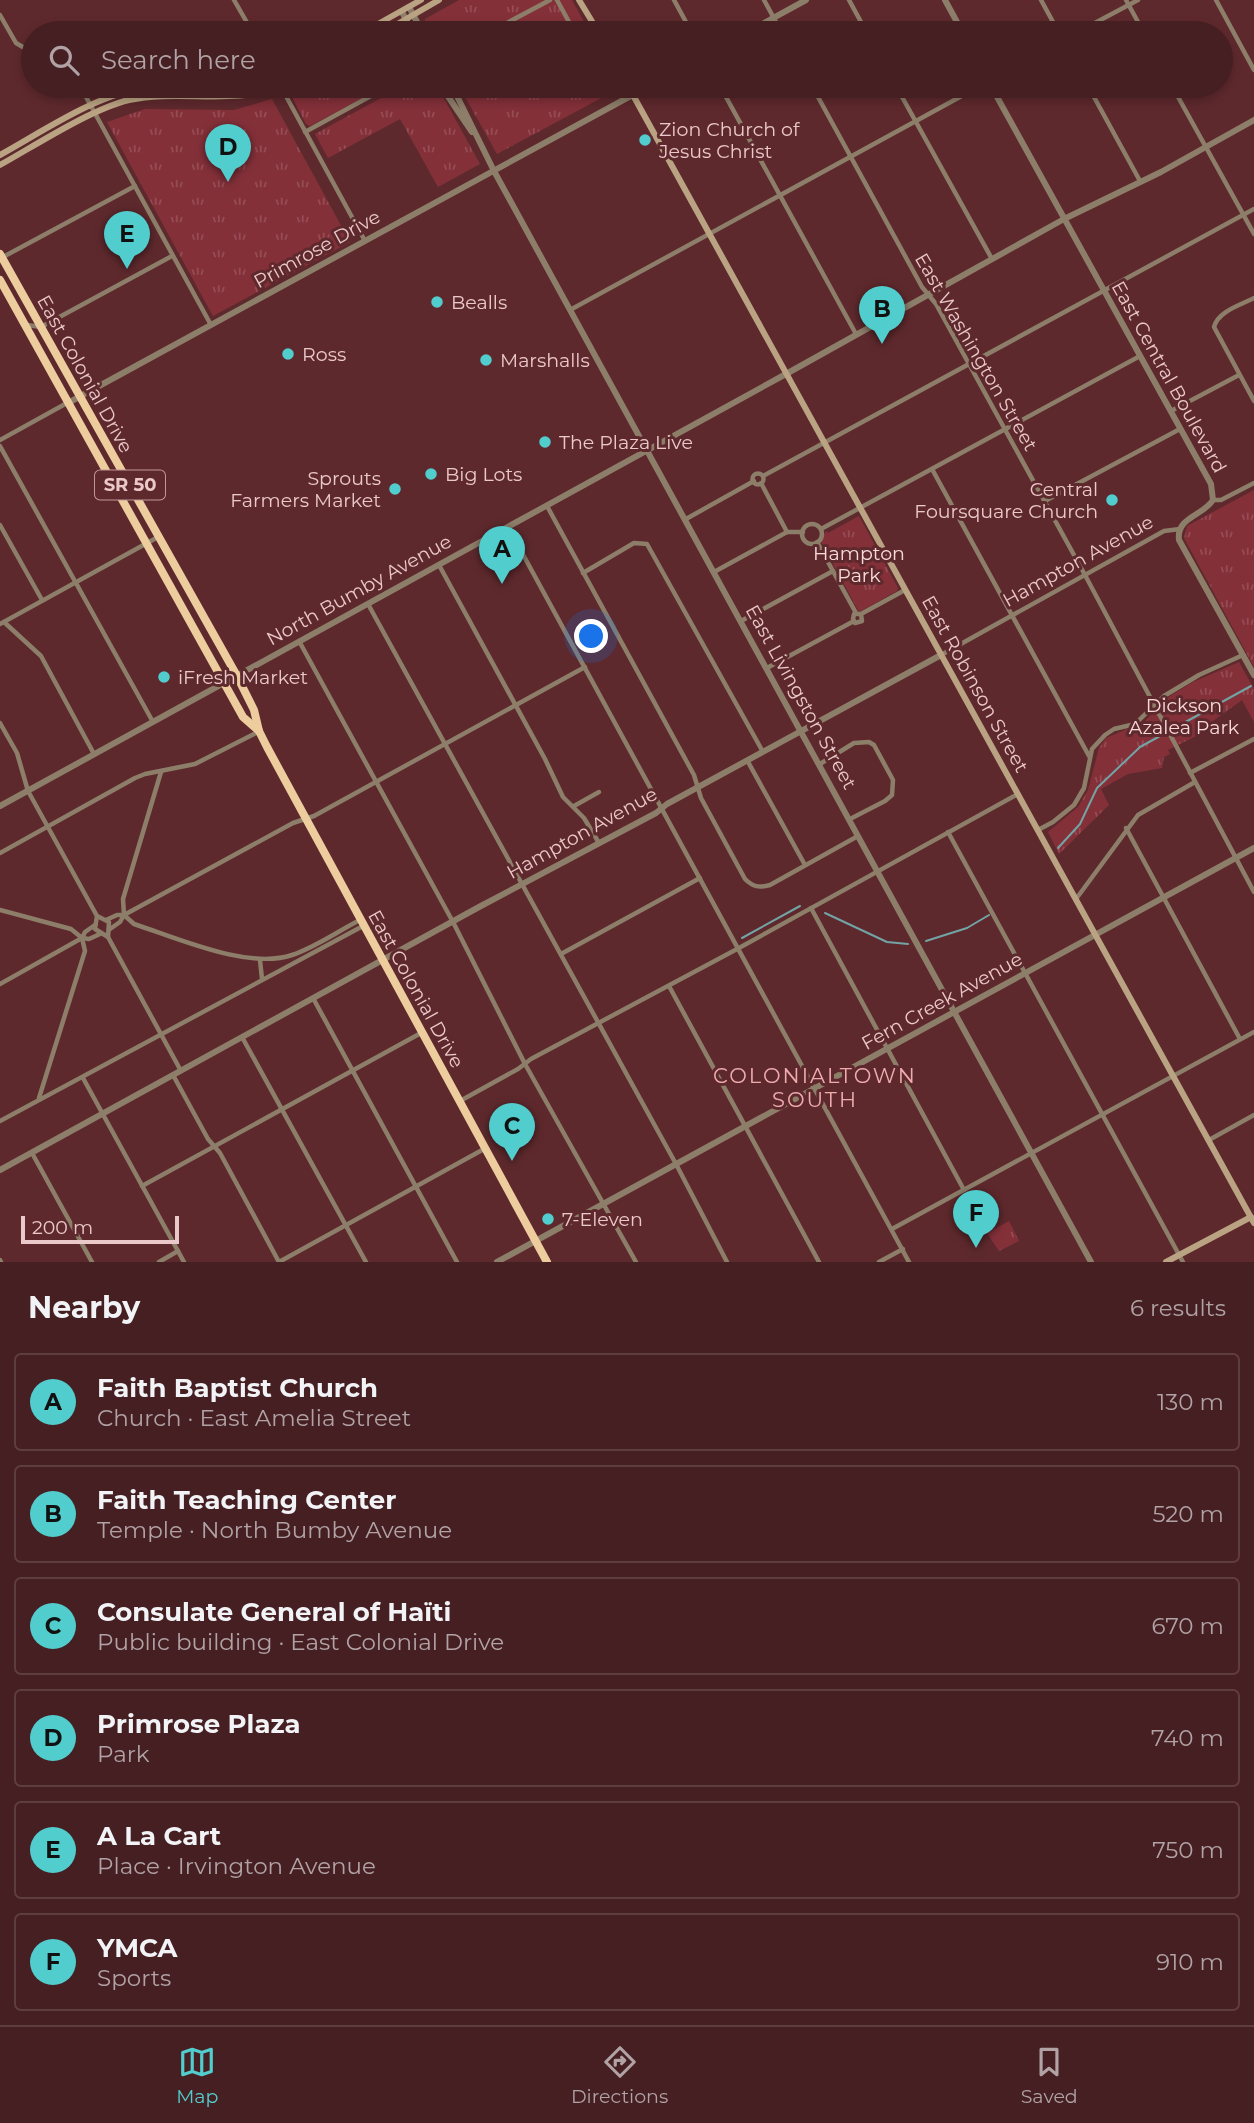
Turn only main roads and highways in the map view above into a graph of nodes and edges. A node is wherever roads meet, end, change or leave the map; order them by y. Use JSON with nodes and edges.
{"nodes":[{"id":1,"x":421,"y":0,"type":"edge"},
{"id":2,"x":439,"y":0,"type":"edge"},
{"id":3,"x":580,"y":0,"type":"edge"},
{"id":4,"x":385,"y":21,"type":"edge"},
{"id":5,"x":404,"y":21,"type":"edge"},
{"id":6,"x":592,"y":21,"type":"edge"},
{"id":7,"x":106,"y":98,"type":"edge"},
{"id":8,"x":141,"y":98,"type":"edge"},
{"id":9,"x":635,"y":98,"type":"edge"},
{"id":10,"x":0,"y":155,"type":"edge"},
{"id":11,"x":0,"y":165,"type":"edge"},
{"id":12,"x":1,"y":257,"type":"edge"},
{"id":13,"x":0,"y":280,"type":"edge"},
{"id":14,"x":259,"y":732,"type":"junction"},
{"id":15,"x":1253,"y":1217,"type":"edge"},
{"id":16,"x":547,"y":1262,"type":"edge"},
{"id":17,"x":1166,"y":1262,"type":"edge"}],
"edges":[{"from":1,"to":4,"type":"main road"},
{"from":2,"to":5,"type":"main road"},
{"from":3,"to":6,"type":"main road"},
{"from":7,"to":10,"type":"main road"},
{"from":8,"to":11,"type":"main road"},
{"from":9,"to":15,"type":"main road","name":"East Robinson Street"},
{"from":12,"to":14,"type":"highway","name":"East Colonial Drive","number":"SR 50"},
{"from":13,"to":14,"type":"highway","name":"East Colonial Drive","number":"SR 50"},
{"from":14,"to":16,"type":"highway","name":"East Colonial Drive","number":"SR 50"},
{"from":15,"to":17,"type":"main road"}]}
